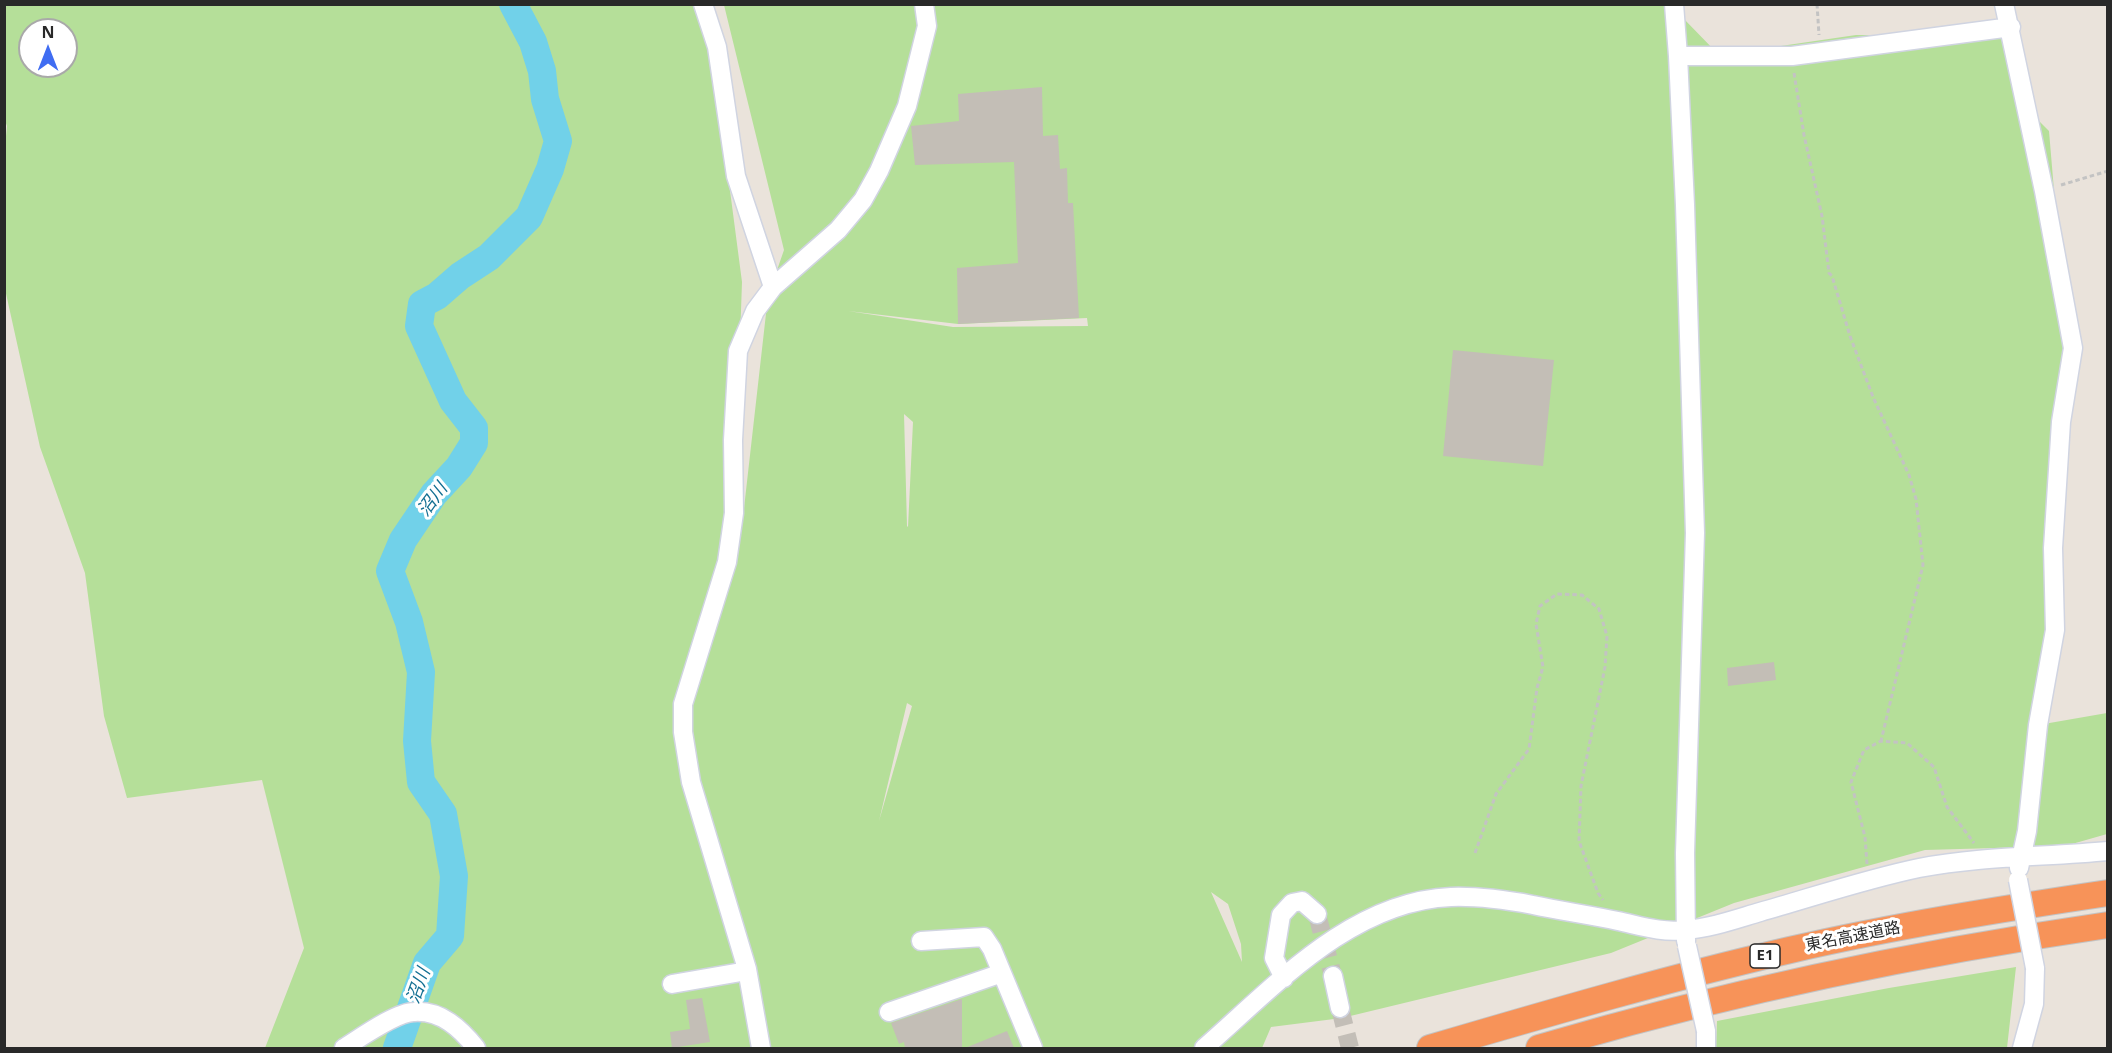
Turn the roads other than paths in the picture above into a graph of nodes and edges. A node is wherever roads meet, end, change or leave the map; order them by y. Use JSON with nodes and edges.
{"nodes":[{"id":1,"x":703,"y":4,"type":"edge"},
{"id":2,"x":924,"y":4,"type":"edge"},
{"id":3,"x":1674,"y":4,"type":"edge"},
{"id":4,"x":2004,"y":4,"type":"edge"},
{"id":5,"x":2011,"y":27,"type":"junction"},
{"id":6,"x":1678,"y":56,"type":"junction"},
{"id":7,"x":772,"y":287,"type":"junction"},
{"id":8,"x":2108,"y":851,"type":"edge"},
{"id":9,"x":2020,"y":858,"type":"junction"},
{"id":10,"x":2108,"y":893,"type":"edge"},
{"id":11,"x":1317,"y":914,"type":"dead end"},
{"id":12,"x":2108,"y":925,"type":"edge"},
{"id":13,"x":1686,"y":938,"type":"junction"},
{"id":14,"x":921,"y":941,"type":"dead end"},
{"id":15,"x":747,"y":971,"type":"junction"},
{"id":16,"x":1002,"y":973,"type":"junction"},
{"id":17,"x":1333,"y":976,"type":"tunnel mouth"},
{"id":18,"x":1284,"y":978,"type":"junction"},
{"id":19,"x":672,"y":984,"type":"dead end"},
{"id":20,"x":1340,"y":1008,"type":"tunnel mouth"},
{"id":21,"x":889,"y":1012,"type":"dead end"},
{"id":22,"x":1706,"y":1040,"type":"edge"},
{"id":23,"x":344,"y":1048,"type":"edge"},
{"id":24,"x":476,"y":1048,"type":"edge"},
{"id":25,"x":761,"y":1048,"type":"edge"},
{"id":26,"x":1033,"y":1048,"type":"edge"},
{"id":27,"x":1204,"y":1048,"type":"edge"},
{"id":28,"x":1430,"y":1048,"type":"edge"},
{"id":29,"x":1539,"y":1048,"type":"edge"},
{"id":30,"x":2022,"y":1048,"type":"edge"}],
"edges":[{"from":1,"to":7,"type":"street"},
{"from":2,"to":7,"type":"street"},
{"from":3,"to":6,"type":"street"},
{"from":4,"to":5,"type":"street"},
{"from":5,"to":6,"type":"street"},
{"from":5,"to":9,"type":"street"},
{"from":6,"to":13,"type":"street"},
{"from":7,"to":15,"type":"street"},
{"from":8,"to":9,"type":"street"},
{"from":9,"to":13,"type":"street"},
{"from":9,"to":30,"type":"street","bridge":true},
{"from":10,"to":28,"type":"highway","name":"東名高速道路","number":"E1"},
{"from":11,"to":18,"type":"street"},
{"from":12,"to":29,"type":"highway","name":"東名高速道路","number":"E1"},
{"from":13,"to":18,"type":"street"},
{"from":13,"to":22,"type":"street","bridge":true},
{"from":14,"to":16,"type":"street"},
{"from":15,"to":19,"type":"street"},
{"from":15,"to":25,"type":"street"},
{"from":16,"to":21,"type":"street"},
{"from":16,"to":26,"type":"street"},
{"from":17,"to":20,"type":"street"},
{"from":18,"to":27,"type":"street"},
{"from":23,"to":24,"type":"street"}]}
